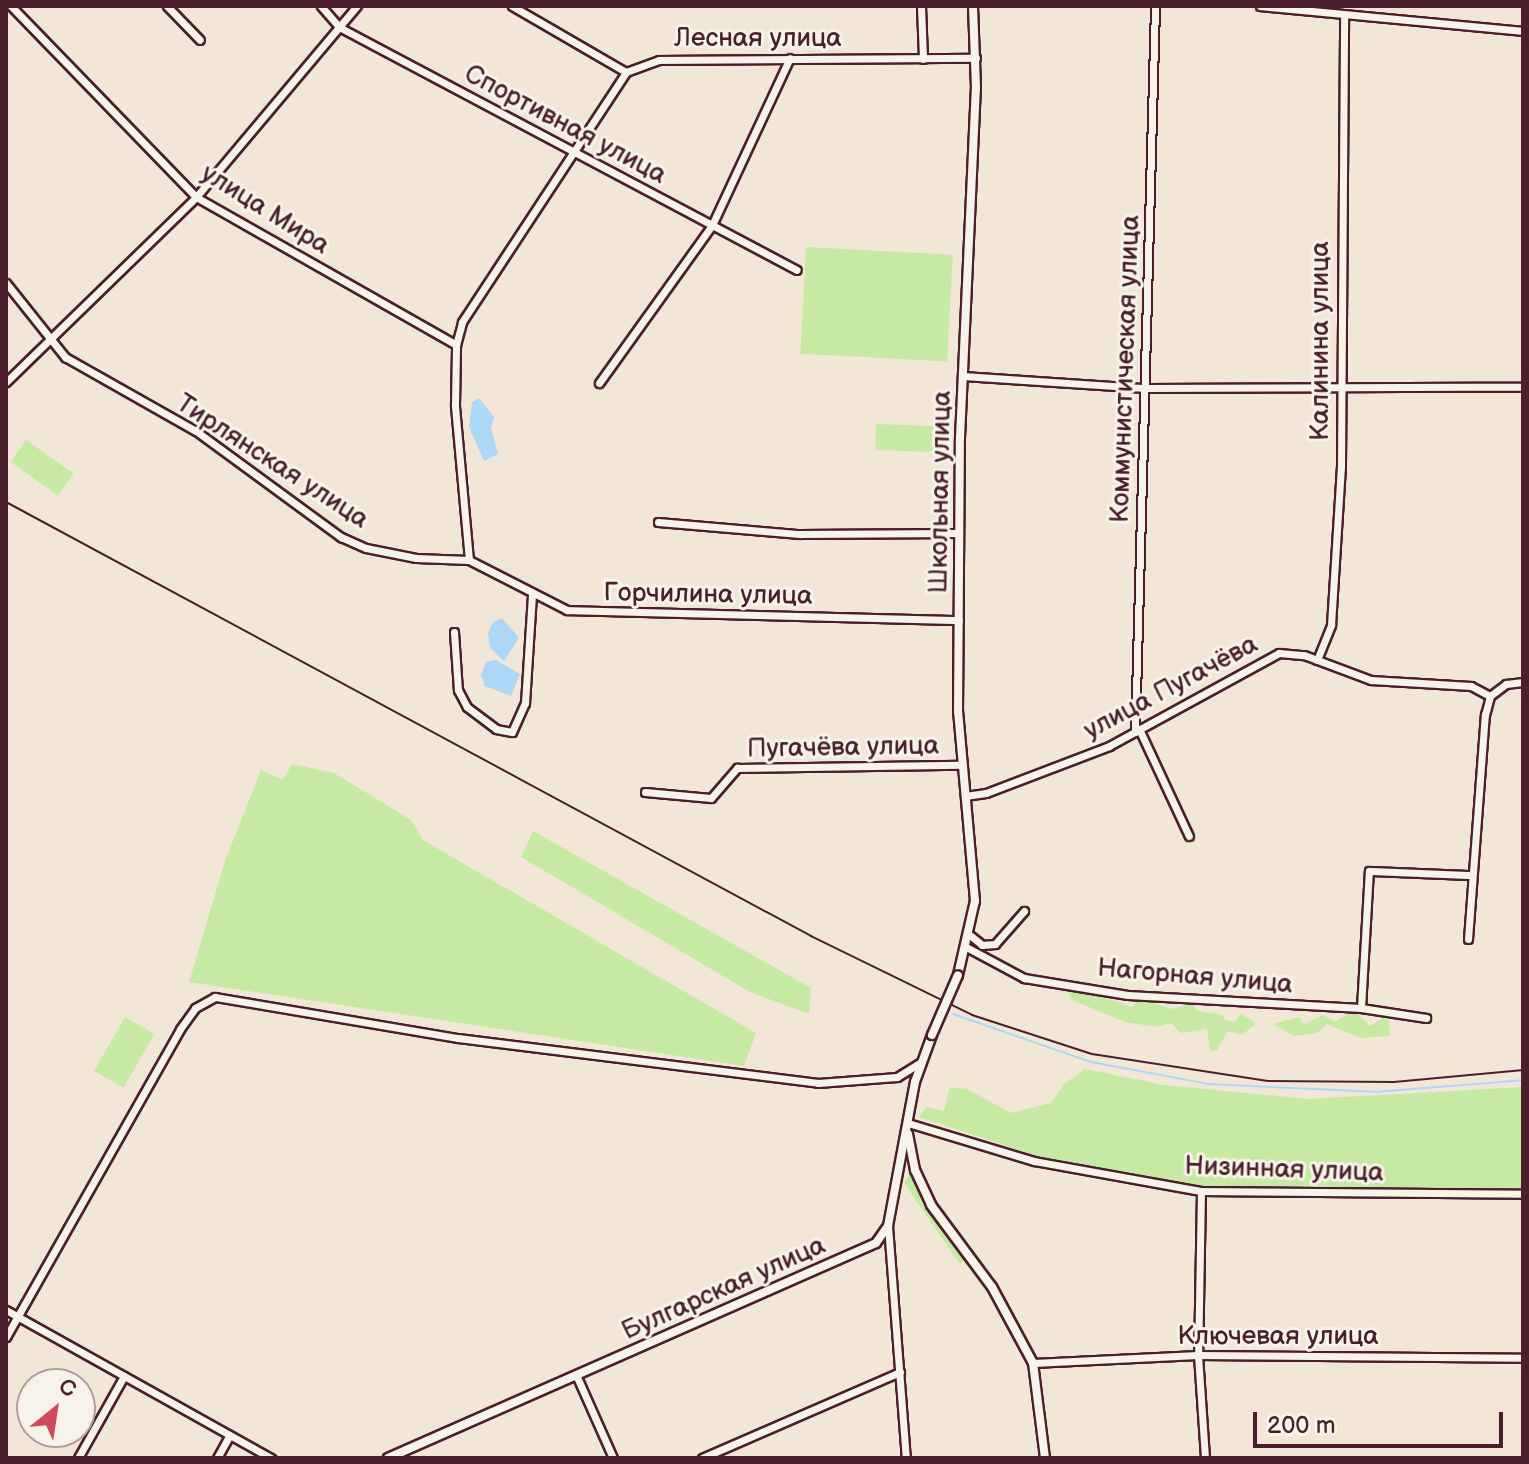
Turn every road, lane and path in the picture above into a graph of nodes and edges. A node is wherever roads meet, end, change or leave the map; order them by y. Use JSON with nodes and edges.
{"nodes":[{"id":1,"x":11,"y":6,"type":"edge"},
{"id":2,"x":167,"y":6,"type":"edge"},
{"id":3,"x":321,"y":6,"type":"edge"},
{"id":4,"x":357,"y":6,"type":"edge"},
{"id":5,"x":512,"y":6,"type":"edge"},
{"id":6,"x":921,"y":6,"type":"edge"},
{"id":7,"x":973,"y":6,"type":"edge"},
{"id":8,"x":1155,"y":6,"type":"edge"},
{"id":9,"x":1260,"y":6,"type":"edge"},
{"id":10,"x":1344,"y":17,"type":"junction"},
{"id":11,"x":339,"y":27,"type":"junction"},
{"id":12,"x":1523,"y":31,"type":"edge"},
{"id":13,"x":200,"y":40,"type":"dead end"},
{"id":14,"x":790,"y":58,"type":"junction"},
{"id":15,"x":976,"y":58,"type":"junction"},
{"id":16,"x":923,"y":59,"type":"junction"},
{"id":17,"x":626,"y":72,"type":"junction"},
{"id":18,"x":569,"y":152,"type":"junction"},
{"id":19,"x":196,"y":197,"type":"junction"},
{"id":20,"x":712,"y":225,"type":"junction"},
{"id":21,"x":797,"y":270,"type":"dead end"},
{"id":22,"x":6,"y":283,"type":"edge"},
{"id":23,"x":53,"y":336,"type":"junction"},
{"id":24,"x":456,"y":345,"type":"junction"},
{"id":25,"x":963,"y":376,"type":"junction"},
{"id":26,"x":6,"y":382,"type":"edge"},
{"id":27,"x":599,"y":383,"type":"dead end"},
{"id":28,"x":1523,"y":387,"type":"edge"},
{"id":29,"x":1146,"y":388,"type":"junction"},
{"id":30,"x":1341,"y":389,"type":"junction"},
{"id":31,"x":658,"y":522,"type":"dead end"},
{"id":32,"x":959,"y":533,"type":"junction"},
{"id":33,"x":469,"y":560,"type":"junction"},
{"id":34,"x":532,"y":596,"type":"junction"},
{"id":35,"x":959,"y":620,"type":"junction"},
{"id":36,"x":454,"y":632,"type":"dead end"},
{"id":37,"x":1317,"y":660,"type":"junction"},
{"id":38,"x":1523,"y":682,"type":"edge"},
{"id":39,"x":1490,"y":696,"type":"junction"},
{"id":40,"x":1137,"y":731,"type":"junction"},
{"id":41,"x":961,"y":765,"type":"junction"},
{"id":42,"x":645,"y":792,"type":"dead end"},
{"id":43,"x":965,"y":796,"type":"junction"},
{"id":44,"x":1189,"y":836,"type":"dead end"},
{"id":45,"x":1470,"y":875,"type":"junction"},
{"id":46,"x":1024,"y":911,"type":"dead end"},
{"id":47,"x":971,"y":936,"type":"junction"},
{"id":48,"x":1468,"y":939,"type":"dead end"},
{"id":49,"x":968,"y":948,"type":"junction"},
{"id":50,"x":1361,"y":1008,"type":"junction"},
{"id":51,"x":1426,"y":1018,"type":"dead end"},
{"id":52,"x":921,"y":1062,"type":"junction"},
{"id":53,"x":908,"y":1123,"type":"junction"},
{"id":54,"x":908,"y":1134,"type":"junction"},
{"id":55,"x":1201,"y":1191,"type":"junction"},
{"id":56,"x":1523,"y":1194,"type":"edge"},
{"id":57,"x":888,"y":1226,"type":"junction"},
{"id":58,"x":6,"y":1310,"type":"edge"},
{"id":59,"x":17,"y":1316,"type":"junction"},
{"id":60,"x":6,"y":1337,"type":"edge"},
{"id":61,"x":1198,"y":1355,"type":"junction"},
{"id":62,"x":1523,"y":1358,"type":"edge"},
{"id":63,"x":1033,"y":1363,"type":"junction"},
{"id":64,"x":900,"y":1372,"type":"junction"},
{"id":65,"x":124,"y":1376,"type":"junction"},
{"id":66,"x":577,"y":1377,"type":"junction"},
{"id":67,"x":230,"y":1435,"type":"junction"},
{"id":68,"x":78,"y":1458,"type":"edge"},
{"id":69,"x":217,"y":1458,"type":"edge"},
{"id":70,"x":271,"y":1458,"type":"edge"},
{"id":71,"x":388,"y":1458,"type":"edge"},
{"id":72,"x":613,"y":1458,"type":"edge"},
{"id":73,"x":702,"y":1458,"type":"edge"},
{"id":74,"x":906,"y":1458,"type":"edge"},
{"id":75,"x":1045,"y":1458,"type":"edge"},
{"id":76,"x":1205,"y":1458,"type":"edge"}],
"edges":[{"from":1,"to":19,"type":"street","name":"улица Мира"},
{"from":2,"to":13,"type":"street"},
{"from":3,"to":11,"type":"street","name":"Спортивная улица"},
{"from":4,"to":11,"type":"street"},
{"from":5,"to":17,"type":"street"},
{"from":6,"to":16,"type":"street"},
{"from":7,"to":15,"type":"street","name":"Школьная улица"},
{"from":8,"to":29,"type":"street","name":"Коммунистическая улица"},
{"from":9,"to":10,"type":"street"},
{"from":10,"to":12,"type":"street"},
{"from":10,"to":30,"type":"street","name":"Калинина улица"},
{"from":11,"to":18,"type":"street","name":"Спортивная улица"},
{"from":11,"to":19,"type":"street"},
{"from":14,"to":16,"type":"street","name":"Лесная улица"},
{"from":14,"to":17,"type":"street","name":"Лесная улица"},
{"from":14,"to":20,"type":"street"},
{"from":15,"to":16,"type":"street","name":"Лесная улица"},
{"from":15,"to":25,"type":"street","name":"Школьная улица"},
{"from":17,"to":18,"type":"street"},
{"from":18,"to":20,"type":"street","name":"Спортивная улица"},
{"from":18,"to":24,"type":"street"},
{"from":19,"to":23,"type":"street"},
{"from":19,"to":24,"type":"street","name":"улица Мира"},
{"from":20,"to":21,"type":"street","name":"Спортивная улица"},
{"from":20,"to":27,"type":"street"},
{"from":22,"to":23,"type":"street","name":"Тирлянская улица"},
{"from":23,"to":26,"type":"street"},
{"from":23,"to":33,"type":"street","name":"Тирлянская улица"},
{"from":24,"to":33,"type":"street"},
{"from":25,"to":29,"type":"street"},
{"from":25,"to":32,"type":"street","name":"Школьная улица"},
{"from":28,"to":30,"type":"street"},
{"from":29,"to":30,"type":"street"},
{"from":29,"to":40,"type":"street","name":"Коммунистическая улица"},
{"from":30,"to":37,"type":"street","name":"Калинина улица"},
{"from":31,"to":32,"type":"street"},
{"from":32,"to":35,"type":"street","name":"Школьная улица"},
{"from":33,"to":34,"type":"street","name":"Горчилина улица"},
{"from":34,"to":35,"type":"street","name":"Горчилина улица"},
{"from":34,"to":36,"type":"street"},
{"from":35,"to":41,"type":"street","name":"Школьная улица"},
{"from":37,"to":39,"type":"street","name":"улица Пугачёва"},
{"from":37,"to":40,"type":"street","name":"улица Пугачёва"},
{"from":38,"to":39,"type":"street"},
{"from":39,"to":45,"type":"street"},
{"from":40,"to":43,"type":"street","name":"улица Пугачёва"},
{"from":40,"to":44,"type":"street"},
{"from":41,"to":42,"type":"street","name":"Пугачёва улица"},
{"from":41,"to":43,"type":"street","name":"Школьная улица"},
{"from":43,"to":47,"type":"street","name":"Школьная улица"},
{"from":45,"to":48,"type":"street"},
{"from":45,"to":50,"type":"street"},
{"from":46,"to":47,"type":"street"},
{"from":47,"to":49,"type":"street","name":"Школьная улица"},
{"from":49,"to":50,"type":"street","name":"Нагорная улица"},
{"from":49,"to":52,"type":"street","name":"Школьная улица","bridge":true},
{"from":50,"to":51,"type":"street","name":"Нагорная улица"},
{"from":52,"to":53,"type":"street"},
{"from":52,"to":59,"type":"street"},
{"from":53,"to":54,"type":"street"},
{"from":53,"to":55,"type":"street","name":"Низинная улица"},
{"from":54,"to":57,"type":"street"},
{"from":54,"to":63,"type":"street"},
{"from":55,"to":56,"type":"street","name":"Низинная улица"},
{"from":55,"to":61,"type":"street"},
{"from":57,"to":64,"type":"street"},
{"from":57,"to":66,"type":"street","name":"Булгарская улица"},
{"from":58,"to":59,"type":"street"},
{"from":59,"to":60,"type":"street"},
{"from":59,"to":65,"type":"street"},
{"from":61,"to":62,"type":"street","name":"Ключевая улица"},
{"from":61,"to":63,"type":"street","name":"Ключевая улица"},
{"from":61,"to":76,"type":"street"},
{"from":63,"to":75,"type":"street"},
{"from":64,"to":73,"type":"street"},
{"from":64,"to":74,"type":"street"},
{"from":65,"to":67,"type":"street"},
{"from":65,"to":68,"type":"street"},
{"from":66,"to":71,"type":"street","name":"Булгарская улица"},
{"from":66,"to":72,"type":"street"},
{"from":67,"to":69,"type":"street"},
{"from":67,"to":70,"type":"street"}]}
